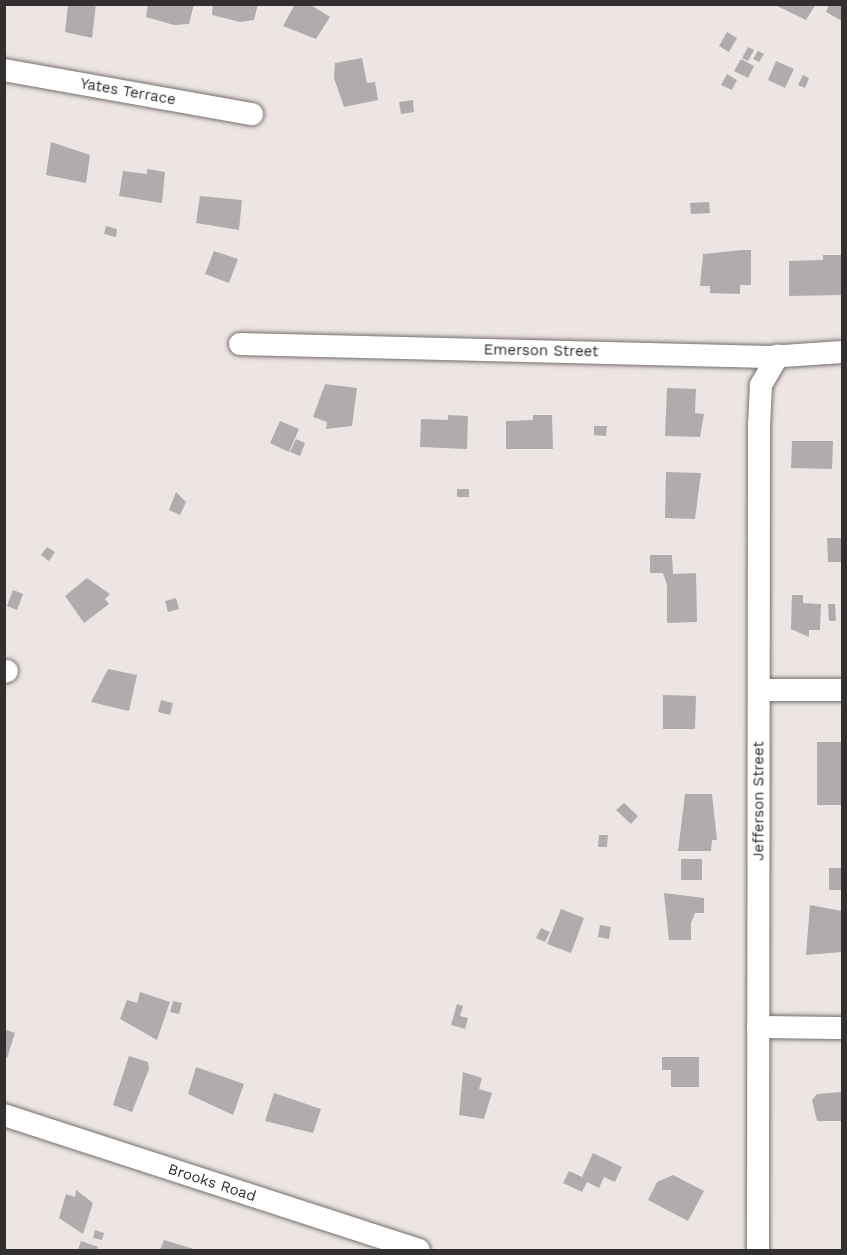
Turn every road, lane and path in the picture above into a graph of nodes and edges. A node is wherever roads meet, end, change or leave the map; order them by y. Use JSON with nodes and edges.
{"nodes":[{"id":1,"x":4,"y":70,"type":"edge"},
{"id":2,"x":252,"y":114,"type":"dead end"},
{"id":3,"x":240,"y":344,"type":"dead end"},
{"id":4,"x":843,"y":352,"type":"edge"},
{"id":5,"x":778,"y":356,"type":"junction"},
{"id":6,"x":760,"y":690,"type":"junction"},
{"id":7,"x":843,"y":690,"type":"edge"},
{"id":8,"x":758,"y":1028,"type":"junction"},
{"id":9,"x":843,"y":1028,"type":"edge"},
{"id":10,"x":4,"y":1115,"type":"edge"},
{"id":11,"x":419,"y":1251,"type":"edge"},
{"id":12,"x":758,"y":1251,"type":"edge"}],
"edges":[{"from":1,"to":2,"type":"street","name":"Yates Terrace"},
{"from":3,"to":5,"type":"street","name":"Emerson Street"},
{"from":4,"to":5,"type":"street","name":"Emerson Street"},
{"from":5,"to":6,"type":"street","name":"Jefferson Street"},
{"from":6,"to":7,"type":"street"},
{"from":6,"to":8,"type":"street","name":"Jefferson Street"},
{"from":8,"to":9,"type":"street"},
{"from":8,"to":12,"type":"street","name":"Jefferson Street"},
{"from":10,"to":11,"type":"street","name":"Brooks Road"}]}
